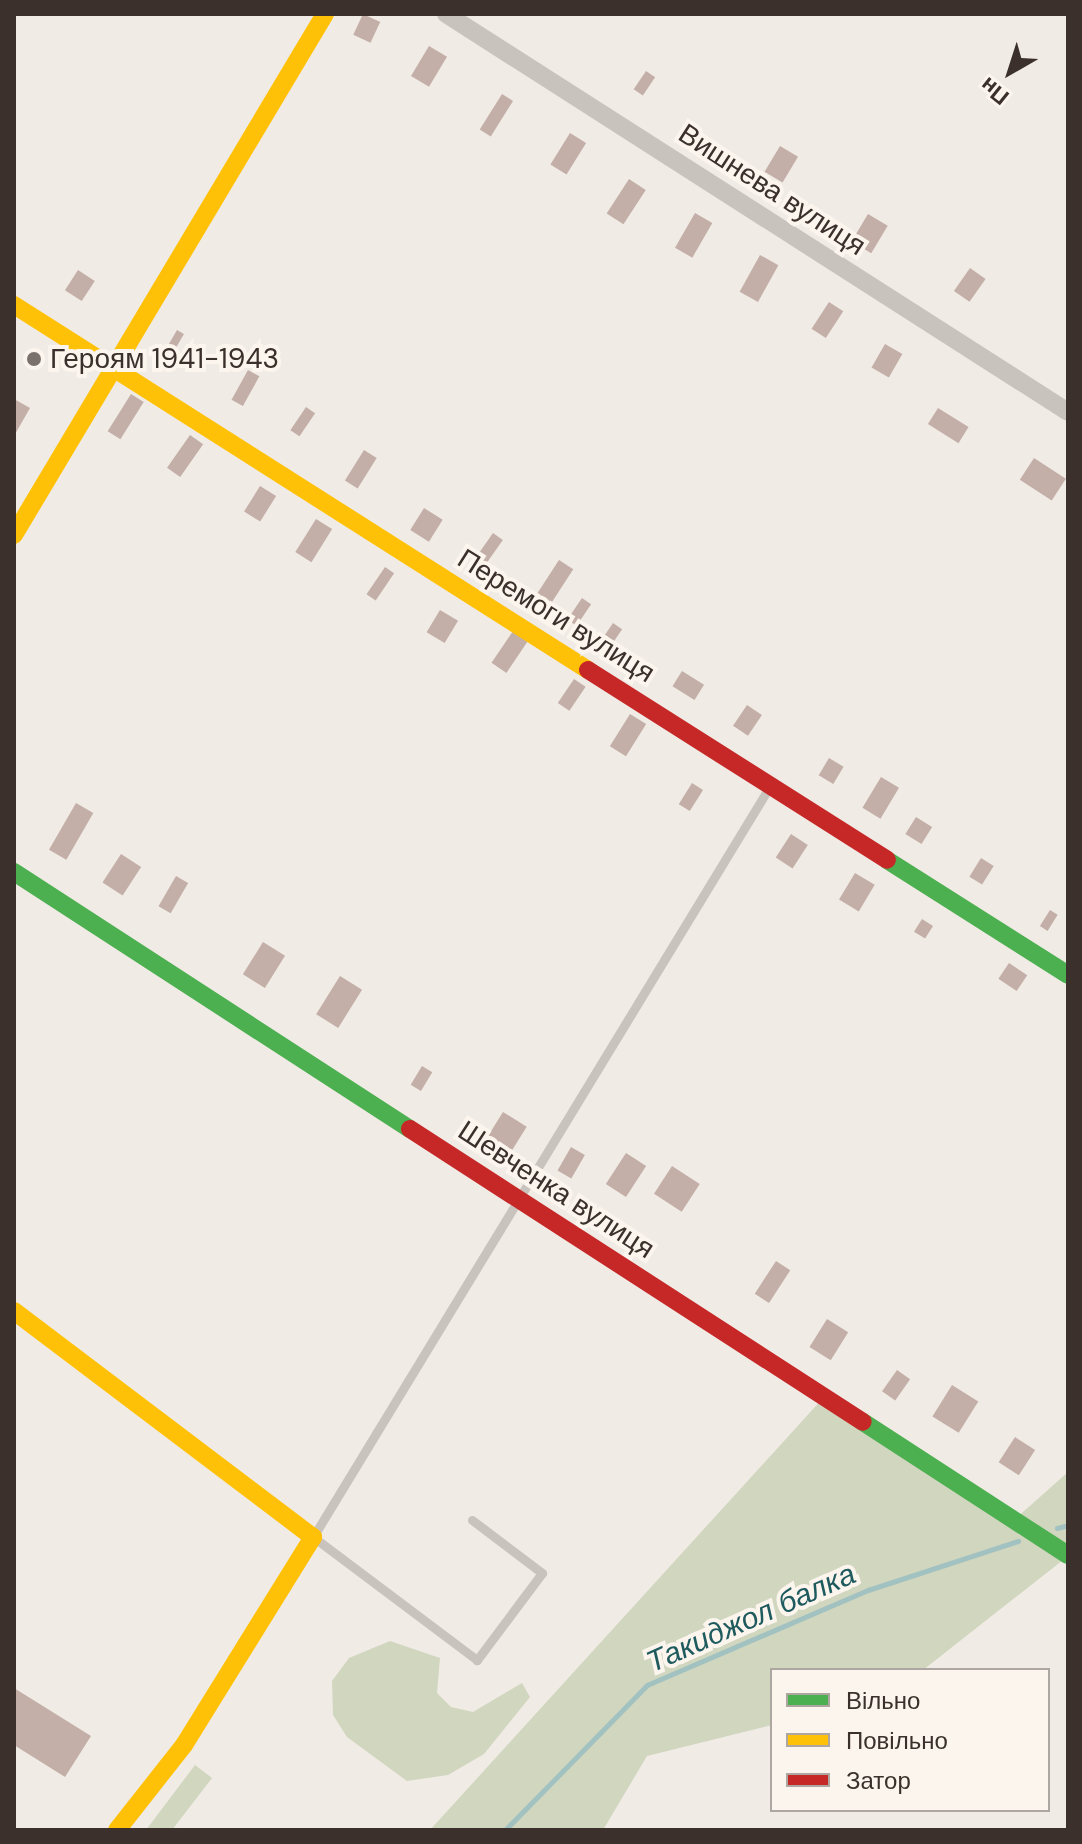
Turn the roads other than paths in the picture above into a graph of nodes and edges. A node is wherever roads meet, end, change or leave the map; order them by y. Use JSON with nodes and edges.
{"nodes":[{"id":1,"x":325,"y":14,"type":"edge"},
{"id":2,"x":446,"y":14,"type":"edge"},
{"id":3,"x":14,"y":305,"type":"edge"},
{"id":4,"x":114,"y":368,"type":"junction"},
{"id":5,"x":1068,"y":412,"type":"edge"},
{"id":6,"x":14,"y":535,"type":"edge"},
{"id":7,"x":770,"y":785,"type":"junction"},
{"id":8,"x":14,"y":872,"type":"edge"},
{"id":9,"x":1068,"y":975,"type":"edge"},
{"id":10,"x":521,"y":1201,"type":"junction"},
{"id":11,"x":14,"y":1311,"type":"edge"},
{"id":12,"x":472,"y":1520,"type":"dead end"},
{"id":13,"x":313,"y":1537,"type":"junction"},
{"id":14,"x":1068,"y":1555,"type":"edge"},
{"id":15,"x":117,"y":1830,"type":"edge"}],
"edges":[{"from":1,"to":4,"type":"street"},
{"from":2,"to":5,"type":"street","name":"Вишнева вулиця"},
{"from":3,"to":4,"type":"street","name":"Перемоги вулиця"},
{"from":4,"to":6,"type":"street"},
{"from":4,"to":7,"type":"street","name":"Перемоги вулиця"},
{"from":7,"to":9,"type":"street","name":"Перемоги вулиця"},
{"from":7,"to":10,"type":"lane"},
{"from":8,"to":10,"type":"street","name":"Шевченка вулиця"},
{"from":10,"to":13,"type":"lane"},
{"from":10,"to":14,"type":"street","name":"Шевченка вулиця"},
{"from":11,"to":13,"type":"street"},
{"from":12,"to":13,"type":"lane"},
{"from":13,"to":15,"type":"street"}]}
